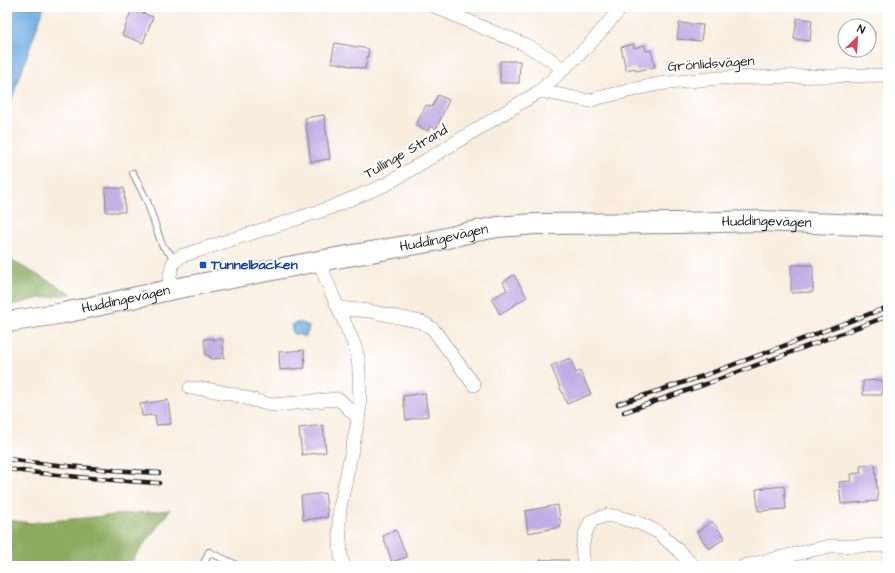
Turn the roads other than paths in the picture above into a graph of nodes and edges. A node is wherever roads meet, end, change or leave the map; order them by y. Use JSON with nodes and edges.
{"nodes":[{"id":1,"x":436,"y":7,"type":"edge"},
{"id":2,"x":622,"y":7,"type":"edge"},
{"id":3,"x":563,"y":70,"type":"junction"},
{"id":4,"x":888,"y":75,"type":"edge"},
{"id":5,"x":540,"y":91,"type":"junction"},
{"id":6,"x":132,"y":173,"type":"dead end"},
{"id":7,"x":888,"y":226,"type":"edge"},
{"id":8,"x":176,"y":260,"type":"junction"},
{"id":9,"x":319,"y":261,"type":"junction"},
{"id":10,"x":169,"y":290,"type":"junction"},
{"id":11,"x":339,"y":308,"type":"junction"},
{"id":12,"x":7,"y":322,"type":"edge"},
{"id":13,"x":474,"y":385,"type":"dead end"},
{"id":14,"x":190,"y":388,"type":"dead end"},
{"id":15,"x":358,"y":418,"type":"junction"},
{"id":16,"x":888,"y":545,"type":"edge"},
{"id":17,"x":203,"y":566,"type":"edge"},
{"id":18,"x":239,"y":566,"type":"edge"},
{"id":19,"x":344,"y":566,"type":"edge"},
{"id":20,"x":584,"y":566,"type":"edge"},
{"id":21,"x":693,"y":566,"type":"edge"},
{"id":22,"x":744,"y":566,"type":"edge"}],
"edges":[{"from":1,"to":3,"type":"street"},
{"from":2,"to":3,"type":"street","name":"Tullinge Strand"},
{"from":3,"to":5,"type":"street","name":"Tullinge Strand"},
{"from":4,"to":5,"type":"street","name":"Grönlidsvägen"},
{"from":5,"to":8,"type":"street","name":"Tullinge Strand"},
{"from":6,"to":8,"type":"lane"},
{"from":7,"to":9,"type":"main road","name":"Huddingevägen"},
{"from":8,"to":10,"type":"street"},
{"from":9,"to":10,"type":"main road","name":"Huddingevägen"},
{"from":9,"to":11,"type":"street"},
{"from":10,"to":12,"type":"main road","name":"Huddingevägen"},
{"from":11,"to":13,"type":"street"},
{"from":11,"to":15,"type":"street"},
{"from":14,"to":15,"type":"street"},
{"from":15,"to":19,"type":"street"},
{"from":16,"to":22,"type":"street"},
{"from":17,"to":18,"type":"lane"},
{"from":20,"to":21,"type":"street"}]}
